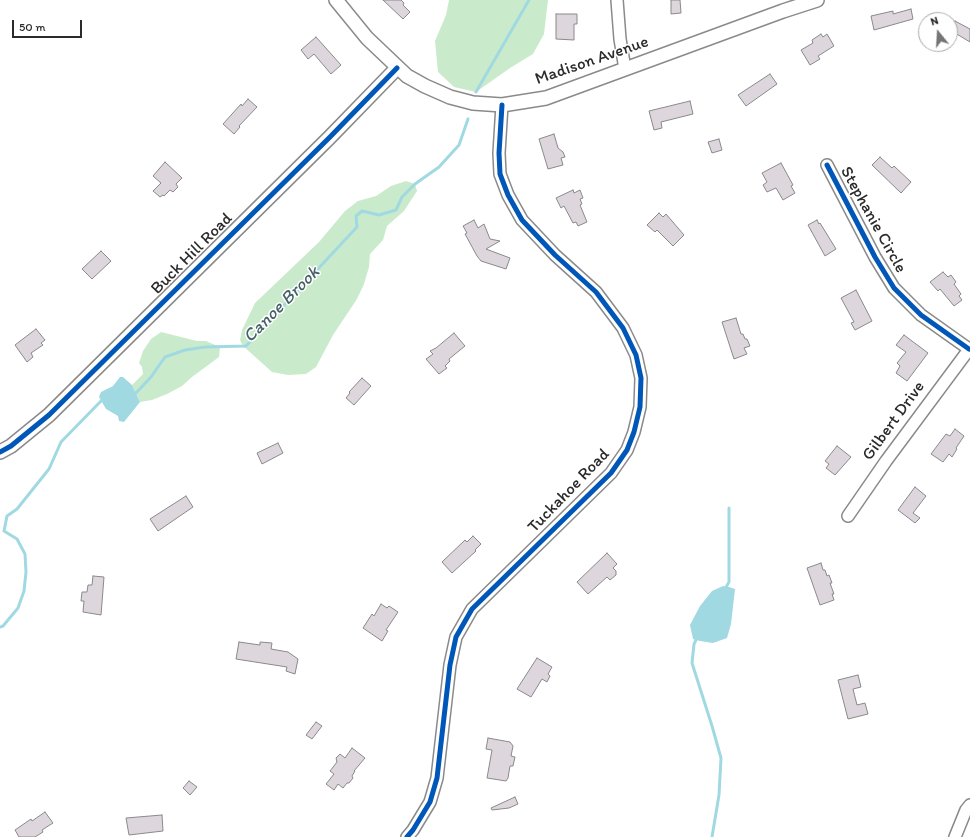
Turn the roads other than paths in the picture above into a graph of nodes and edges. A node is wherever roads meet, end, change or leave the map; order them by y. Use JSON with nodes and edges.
{"nodes":[{"id":1,"x":336,"y":0,"type":"edge"},
{"id":2,"x":617,"y":0,"type":"edge"},
{"id":3,"x":817,"y":0,"type":"edge"},
{"id":4,"x":397,"y":68,"type":"junction"},
{"id":5,"x":625,"y":69,"type":"junction"},
{"id":6,"x":502,"y":105,"type":"junction"},
{"id":7,"x":827,"y":165,"type":"dead end"},
{"id":8,"x":970,"y":348,"type":"edge"},
{"id":9,"x":0,"y":452,"type":"edge"},
{"id":10,"x":848,"y":516,"type":"dead end"},
{"id":11,"x":970,"y":805,"type":"edge"},
{"id":12,"x":407,"y":837,"type":"edge"},
{"id":13,"x":955,"y":837,"type":"edge"}],
"edges":[{"from":1,"to":4,"type":"street","name":"Madison Avenue"},
{"from":2,"to":5,"type":"street"},
{"from":3,"to":5,"type":"street","name":"Madison Avenue"},
{"from":4,"to":6,"type":"street","name":"Madison Avenue"},
{"from":4,"to":9,"type":"street","name":"Buck Hill Road"},
{"from":5,"to":6,"type":"street","name":"Madison Avenue"},
{"from":6,"to":12,"type":"street","name":"Tuckahoe Road"},
{"from":7,"to":8,"type":"street","name":"Stephanie Circle"},
{"from":8,"to":10,"type":"street","name":"Gilbert Drive"},
{"from":11,"to":13,"type":"street"}]}
